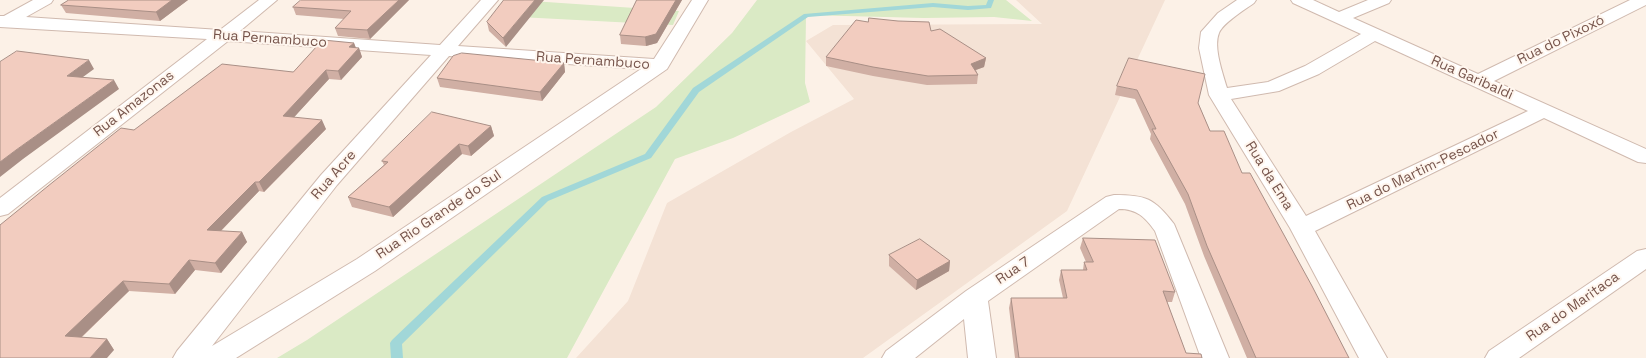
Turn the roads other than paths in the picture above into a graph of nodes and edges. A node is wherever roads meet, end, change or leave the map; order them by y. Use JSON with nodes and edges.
{"nodes":[{"id":1,"x":45,"y":0,"type":"edge"},
{"id":2,"x":268,"y":0,"type":"edge"},
{"id":3,"x":490,"y":0,"type":"edge"},
{"id":4,"x":700,"y":0,"type":"edge"},
{"id":5,"x":1248,"y":0,"type":"edge"},
{"id":6,"x":1298,"y":0,"type":"edge"},
{"id":7,"x":1383,"y":0,"type":"edge"},
{"id":8,"x":1643,"y":0,"type":"edge"},
{"id":9,"x":1338,"y":18,"type":"junction"},
{"id":10,"x":2,"y":23,"type":"edge"},
{"id":11,"x":1374,"y":34,"type":"junction"},
{"id":12,"x":224,"y":35,"type":"junction"},
{"id":13,"x":445,"y":51,"type":"junction"},
{"id":14,"x":660,"y":65,"type":"junction"},
{"id":15,"x":1479,"y":81,"type":"junction"},
{"id":16,"x":1219,"y":95,"type":"junction"},
{"id":17,"x":1544,"y":111,"type":"junction"},
{"id":18,"x":1646,"y":157,"type":"edge"},
{"id":19,"x":0,"y":209,"type":"edge"},
{"id":20,"x":1302,"y":228,"type":"junction"},
{"id":21,"x":1646,"y":257,"type":"edge"},
{"id":22,"x":975,"y":297,"type":"junction"},
{"id":23,"x":187,"y":358,"type":"edge"},
{"id":24,"x":214,"y":358,"type":"edge"},
{"id":25,"x":896,"y":358,"type":"edge"},
{"id":26,"x":982,"y":358,"type":"edge"},
{"id":27,"x":1215,"y":358,"type":"edge"},
{"id":28,"x":1373,"y":358,"type":"edge"},
{"id":29,"x":1499,"y":358,"type":"edge"}],
"edges":[{"from":1,"to":10,"type":"street"},
{"from":2,"to":12,"type":"street","name":"Rua Amazonas"},
{"from":3,"to":13,"type":"street","name":"Rua Acre"},
{"from":4,"to":14,"type":"street"},
{"from":5,"to":16,"type":"street","name":"Rua da Ema"},
{"from":6,"to":9,"type":"street","name":"Rua Garibaldi"},
{"from":7,"to":9,"type":"street"},
{"from":8,"to":15,"type":"street","name":"Rua do Pixoxó"},
{"from":9,"to":11,"type":"street","name":"Rua Garibaldi"},
{"from":10,"to":12,"type":"street","name":"Rua Pernambuco"},
{"from":11,"to":15,"type":"street","name":"Rua Garibaldi"},
{"from":11,"to":16,"type":"street"},
{"from":12,"to":13,"type":"street","name":"Rua Pernambuco"},
{"from":12,"to":19,"type":"street","name":"Rua Amazonas"},
{"from":13,"to":14,"type":"street","name":"Rua Pernambuco"},
{"from":13,"to":23,"type":"street","name":"Rua Acre"},
{"from":14,"to":24,"type":"street","name":"Rua Rio Grande do Sul"},
{"from":15,"to":17,"type":"street","name":"Rua Garibaldi"},
{"from":16,"to":20,"type":"street","name":"Rua da Ema"},
{"from":17,"to":18,"type":"street","name":"Rua Garibaldi"},
{"from":17,"to":20,"type":"street","name":"Rua do Martim-Pescador"},
{"from":20,"to":28,"type":"street","name":"Rua da Ema"},
{"from":21,"to":29,"type":"street","name":"Rua do Maritaca"},
{"from":22,"to":25,"type":"street","name":"Rua 7"},
{"from":22,"to":26,"type":"street"},
{"from":22,"to":27,"type":"street","name":"Rua 7"}]}
